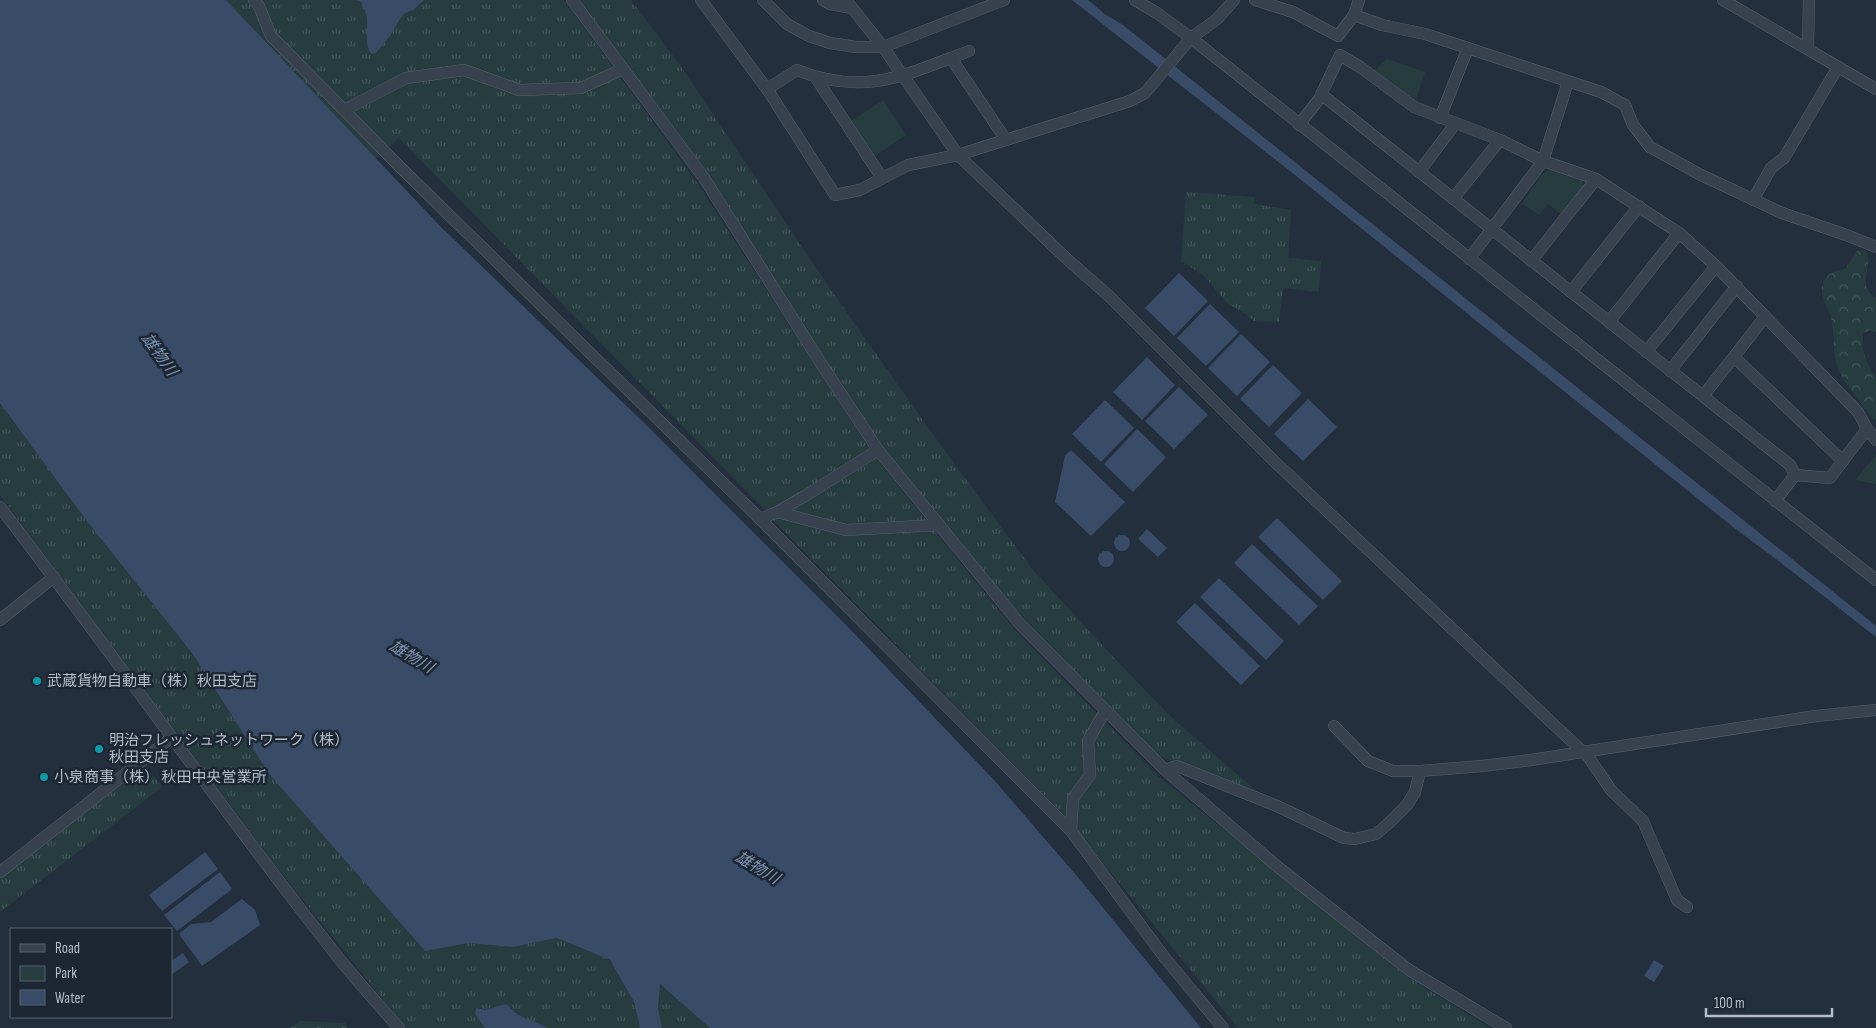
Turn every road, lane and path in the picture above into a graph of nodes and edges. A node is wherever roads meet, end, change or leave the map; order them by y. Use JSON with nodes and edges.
{"nodes":[{"id":1,"x":254,"y":0,"type":"edge"},
{"id":2,"x":572,"y":0,"type":"edge"},
{"id":3,"x":701,"y":0,"type":"edge"},
{"id":4,"x":763,"y":0,"type":"edge"},
{"id":5,"x":822,"y":0,"type":"edge"},
{"id":6,"x":1004,"y":0,"type":"edge"},
{"id":7,"x":1135,"y":0,"type":"edge"},
{"id":8,"x":1234,"y":0,"type":"edge"},
{"id":9,"x":1254,"y":0,"type":"edge"},
{"id":10,"x":1359,"y":0,"type":"edge"},
{"id":11,"x":1723,"y":0,"type":"edge"},
{"id":12,"x":1809,"y":0,"type":"edge"},
{"id":13,"x":849,"y":4,"type":"edge"},
{"id":14,"x":1354,"y":15,"type":"junction"},
{"id":15,"x":1191,"y":38,"type":"junction"},
{"id":16,"x":883,"y":47,"type":"junction"},
{"id":17,"x":1468,"y":48,"type":"junction"},
{"id":18,"x":1808,"y":48,"type":"junction"},
{"id":19,"x":969,"y":52,"type":"dead end"},
{"id":20,"x":951,"y":58,"type":"junction"},
{"id":21,"x":1838,"y":67,"type":"junction"},
{"id":22,"x":623,"y":69,"type":"junction"},
{"id":23,"x":903,"y":76,"type":"junction"},
{"id":24,"x":816,"y":78,"type":"junction"},
{"id":25,"x":1568,"y":82,"type":"junction"},
{"id":26,"x":1876,"y":89,"type":"edge"},
{"id":27,"x":767,"y":90,"type":"junction"},
{"id":28,"x":1321,"y":94,"type":"junction"},
{"id":29,"x":344,"y":110,"type":"junction"},
{"id":30,"x":1440,"y":118,"type":"junction"},
{"id":31,"x":1456,"y":124,"type":"junction"},
{"id":32,"x":1299,"y":125,"type":"junction"},
{"id":33,"x":1006,"y":140,"type":"junction"},
{"id":34,"x":1500,"y":140,"type":"junction"},
{"id":35,"x":958,"y":155,"type":"junction"},
{"id":36,"x":1543,"y":161,"type":"junction"},
{"id":37,"x":1419,"y":172,"type":"junction"},
{"id":38,"x":882,"y":178,"type":"junction"},
{"id":39,"x":1596,"y":179,"type":"junction"},
{"id":40,"x":1453,"y":199,"type":"junction"},
{"id":41,"x":1753,"y":200,"type":"junction"},
{"id":42,"x":1639,"y":206,"type":"junction"},
{"id":43,"x":1491,"y":230,"type":"junction"},
{"id":44,"x":1679,"y":233,"type":"junction"},
{"id":45,"x":1876,"y":247,"type":"edge"},
{"id":46,"x":1469,"y":259,"type":"junction"},
{"id":47,"x":1531,"y":261,"type":"junction"},
{"id":48,"x":1716,"y":266,"type":"junction"},
{"id":49,"x":1737,"y":286,"type":"junction"},
{"id":50,"x":1571,"y":292,"type":"junction"},
{"id":51,"x":1766,"y":317,"type":"junction"},
{"id":52,"x":1609,"y":322,"type":"junction"},
{"id":53,"x":1646,"y":352,"type":"junction"},
{"id":54,"x":1734,"y":358,"type":"junction"},
{"id":55,"x":1670,"y":371,"type":"junction"},
{"id":56,"x":1703,"y":396,"type":"junction"},
{"id":57,"x":1867,"y":429,"type":"junction"},
{"id":58,"x":1876,"y":440,"type":"edge"},
{"id":59,"x":878,"y":450,"type":"junction"},
{"id":60,"x":1843,"y":461,"type":"junction"},
{"id":61,"x":1795,"y":475,"type":"junction"},
{"id":62,"x":1776,"y":501,"type":"junction"},
{"id":63,"x":0,"y":507,"type":"edge"},
{"id":64,"x":777,"y":512,"type":"junction"},
{"id":65,"x":760,"y":519,"type":"junction"},
{"id":66,"x":939,"y":525,"type":"junction"},
{"id":67,"x":54,"y":577,"type":"junction"},
{"id":68,"x":1876,"y":580,"type":"edge"},
{"id":69,"x":0,"y":620,"type":"edge"},
{"id":70,"x":1876,"y":710,"type":"edge"},
{"id":71,"x":1105,"y":711,"type":"junction"},
{"id":72,"x":1334,"y":726,"type":"dead end"},
{"id":73,"x":172,"y":738,"type":"junction"},
{"id":74,"x":1584,"y":752,"type":"junction"},
{"id":75,"x":1165,"y":770,"type":"junction"},
{"id":76,"x":1420,"y":771,"type":"junction"},
{"id":77,"x":1071,"y":831,"type":"junction"},
{"id":78,"x":0,"y":872,"type":"edge"},
{"id":79,"x":1687,"y":907,"type":"dead end"},
{"id":80,"x":399,"y":1028,"type":"edge"},
{"id":81,"x":1223,"y":1028,"type":"edge"},
{"id":82,"x":1506,"y":1028,"type":"edge"}],
"edges":[{"from":1,"to":29,"type":"street"},
{"from":2,"to":22,"type":"street"},
{"from":3,"to":27,"type":"street"},
{"from":4,"to":16,"type":"street"},
{"from":5,"to":13,"type":"street"},
{"from":6,"to":16,"type":"street"},
{"from":7,"to":15,"type":"street"},
{"from":8,"to":15,"type":"street"},
{"from":9,"to":14,"type":"street"},
{"from":10,"to":14,"type":"street"},
{"from":11,"to":18,"type":"street"},
{"from":12,"to":18,"type":"street"},
{"from":13,"to":16,"type":"street"},
{"from":14,"to":17,"type":"street"},
{"from":15,"to":32,"type":"street"},
{"from":15,"to":33,"type":"street"},
{"from":16,"to":23,"type":"street"},
{"from":17,"to":25,"type":"street"},
{"from":17,"to":30,"type":"street"},
{"from":18,"to":21,"type":"street"},
{"from":19,"to":20,"type":"street"},
{"from":20,"to":23,"type":"street"},
{"from":20,"to":33,"type":"street"},
{"from":21,"to":26,"type":"street"},
{"from":21,"to":41,"type":"street"},
{"from":22,"to":29,"type":"street"},
{"from":22,"to":59,"type":"street"},
{"from":23,"to":24,"type":"street"},
{"from":23,"to":35,"type":"street"},
{"from":24,"to":27,"type":"street"},
{"from":24,"to":38,"type":"street"},
{"from":25,"to":36,"type":"street"},
{"from":25,"to":41,"type":"street"},
{"from":27,"to":38,"type":"street"},
{"from":28,"to":30,"type":"street"},
{"from":28,"to":32,"type":"street"},
{"from":28,"to":37,"type":"street"},
{"from":29,"to":65,"type":"street"},
{"from":30,"to":31,"type":"street"},
{"from":31,"to":34,"type":"street"},
{"from":31,"to":37,"type":"street"},
{"from":32,"to":46,"type":"street"},
{"from":33,"to":35,"type":"street"},
{"from":34,"to":36,"type":"street"},
{"from":34,"to":40,"type":"street"},
{"from":35,"to":38,"type":"street"},
{"from":35,"to":74,"type":"street"},
{"from":36,"to":39,"type":"street"},
{"from":36,"to":43,"type":"street"},
{"from":37,"to":40,"type":"street"},
{"from":39,"to":42,"type":"street"},
{"from":39,"to":47,"type":"street"},
{"from":40,"to":43,"type":"street"},
{"from":41,"to":45,"type":"street"},
{"from":42,"to":44,"type":"street"},
{"from":42,"to":50,"type":"street"},
{"from":43,"to":46,"type":"street"},
{"from":43,"to":47,"type":"street"},
{"from":44,"to":48,"type":"street"},
{"from":44,"to":52,"type":"street"},
{"from":46,"to":62,"type":"street"},
{"from":47,"to":50,"type":"street"},
{"from":48,"to":49,"type":"street"},
{"from":48,"to":53,"type":"street"},
{"from":49,"to":51,"type":"street"},
{"from":49,"to":55,"type":"street"},
{"from":50,"to":52,"type":"street"},
{"from":51,"to":54,"type":"street"},
{"from":51,"to":57,"type":"street"},
{"from":52,"to":53,"type":"street"},
{"from":53,"to":55,"type":"street"},
{"from":54,"to":56,"type":"street"},
{"from":54,"to":60,"type":"street"},
{"from":55,"to":56,"type":"street"},
{"from":56,"to":61,"type":"street"},
{"from":57,"to":58,"type":"street"},
{"from":57,"to":60,"type":"street"},
{"from":59,"to":64,"type":"street"},
{"from":59,"to":66,"type":"street"},
{"from":60,"to":61,"type":"street"},
{"from":61,"to":62,"type":"street"},
{"from":62,"to":68,"type":"street"},
{"from":63,"to":67,"type":"street"},
{"from":64,"to":65,"type":"street"},
{"from":64,"to":66,"type":"street"},
{"from":65,"to":77,"type":"street"},
{"from":66,"to":71,"type":"street"},
{"from":67,"to":69,"type":"street"},
{"from":67,"to":73,"type":"street"},
{"from":70,"to":74,"type":"street"},
{"from":71,"to":75,"type":"street"},
{"from":71,"to":77,"type":"street"},
{"from":72,"to":76,"type":"street"},
{"from":73,"to":78,"type":"street"},
{"from":73,"to":80,"type":"street"},
{"from":74,"to":76,"type":"street"},
{"from":74,"to":79,"type":"street"},
{"from":75,"to":76,"type":"street"},
{"from":75,"to":82,"type":"street"},
{"from":77,"to":81,"type":"street"}]}
